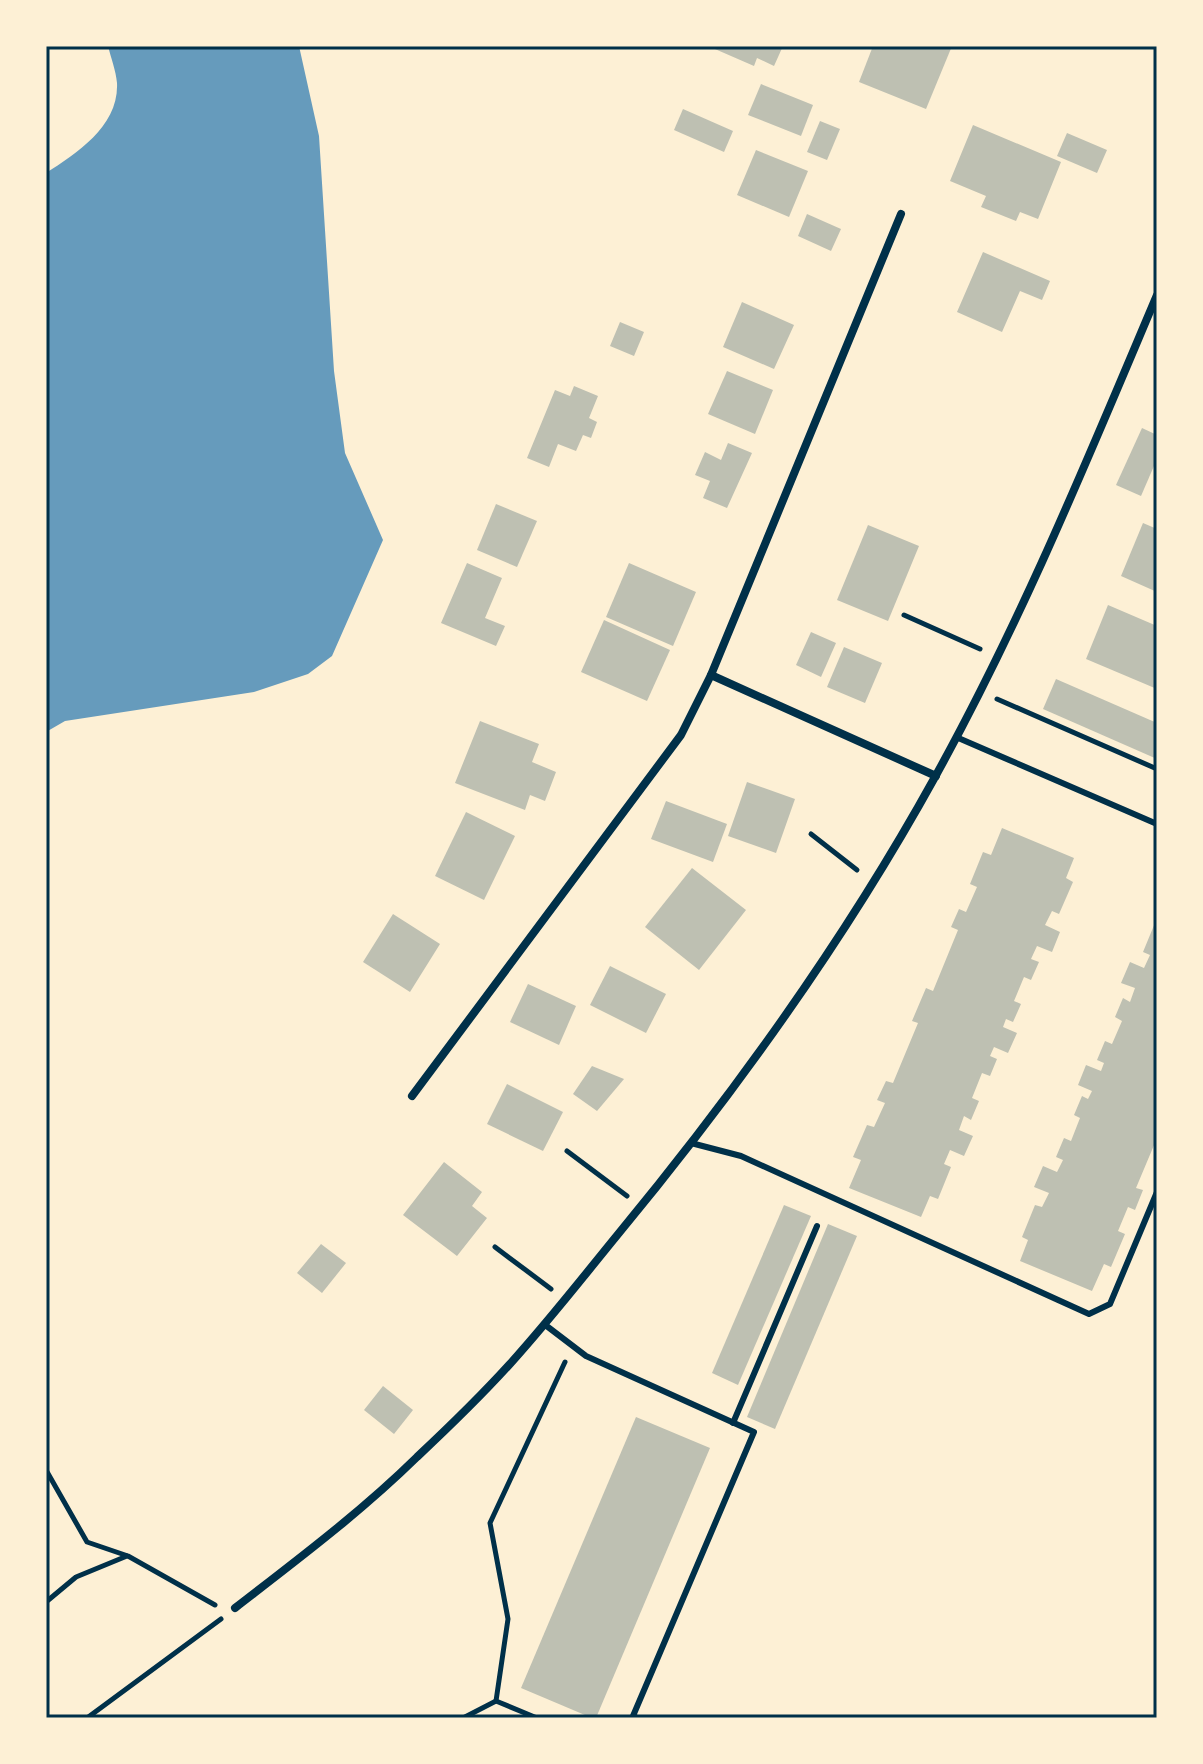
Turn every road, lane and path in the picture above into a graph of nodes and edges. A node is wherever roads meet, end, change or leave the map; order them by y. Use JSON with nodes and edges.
{"nodes":[{"id":1,"x":901,"y":214,"type":"dead end"},
{"id":2,"x":1157,"y":295,"type":"edge"},
{"id":3,"x":904,"y":615,"type":"dead end"},
{"id":4,"x":997,"y":657,"type":"junction"},
{"id":5,"x":711,"y":675,"type":"junction"},
{"id":6,"x":979,"y":691,"type":"junction"},
{"id":7,"x":956,"y":737,"type":"junction"},
{"id":8,"x":1157,"y":769,"type":"edge"},
{"id":9,"x":936,"y":776,"type":"junction"},
{"id":10,"x":1157,"y":824,"type":"edge"},
{"id":11,"x":811,"y":834,"type":"dead end"},
{"id":12,"x":873,"y":882,"type":"junction"},
{"id":13,"x":412,"y":1096,"type":"dead end"},
{"id":14,"x":691,"y":1143,"type":"junction"},
{"id":15,"x":567,"y":1151,"type":"dead end"},
{"id":16,"x":1157,"y":1192,"type":"edge"},
{"id":17,"x":641,"y":1206,"type":"junction"},
{"id":18,"x":817,"y":1226,"type":"dead end"},
{"id":19,"x":495,"y":1247,"type":"dead end"},
{"id":20,"x":564,"y":1299,"type":"junction"},
{"id":21,"x":544,"y":1324,"type":"junction"},
{"id":22,"x":572,"y":1346,"type":"junction"},
{"id":23,"x":733,"y":1423,"type":"junction"},
{"id":24,"x":46,"y":1470,"type":"edge"},
{"id":25,"x":128,"y":1556,"type":"junction"},
{"id":26,"x":46,"y":1602,"type":"edge"},
{"id":27,"x":232,"y":1610,"type":"junction"},
{"id":28,"x":496,"y":1701,"type":"junction"},
{"id":29,"x":87,"y":1718,"type":"edge"},
{"id":30,"x":463,"y":1718,"type":"edge"},
{"id":31,"x":537,"y":1718,"type":"edge"},
{"id":32,"x":637,"y":1718,"type":"edge"}],
"edges":[{"from":1,"to":5,"type":"street"},
{"from":2,"to":4,"type":"street"},
{"from":3,"to":4,"type":"path"},
{"from":4,"to":6,"type":"street"},
{"from":5,"to":9,"type":"street"},
{"from":5,"to":13,"type":"street"},
{"from":6,"to":7,"type":"street"},
{"from":6,"to":8,"type":"path"},
{"from":7,"to":9,"type":"street"},
{"from":7,"to":10,"type":"lane"},
{"from":9,"to":12,"type":"street"},
{"from":11,"to":12,"type":"path"},
{"from":12,"to":14,"type":"street"},
{"from":14,"to":16,"type":"lane"},
{"from":14,"to":17,"type":"street"},
{"from":15,"to":17,"type":"path"},
{"from":17,"to":20,"type":"street"},
{"from":18,"to":23,"type":"lane"},
{"from":19,"to":20,"type":"path"},
{"from":20,"to":21,"type":"street"},
{"from":21,"to":22,"type":"lane"},
{"from":21,"to":27,"type":"street"},
{"from":22,"to":23,"type":"lane"},
{"from":22,"to":28,"type":"path"},
{"from":23,"to":32,"type":"lane"},
{"from":24,"to":25,"type":"path"},
{"from":25,"to":26,"type":"path"},
{"from":25,"to":27,"type":"path"},
{"from":27,"to":29,"type":"path"},
{"from":28,"to":30,"type":"path"},
{"from":28,"to":31,"type":"path"}]}
